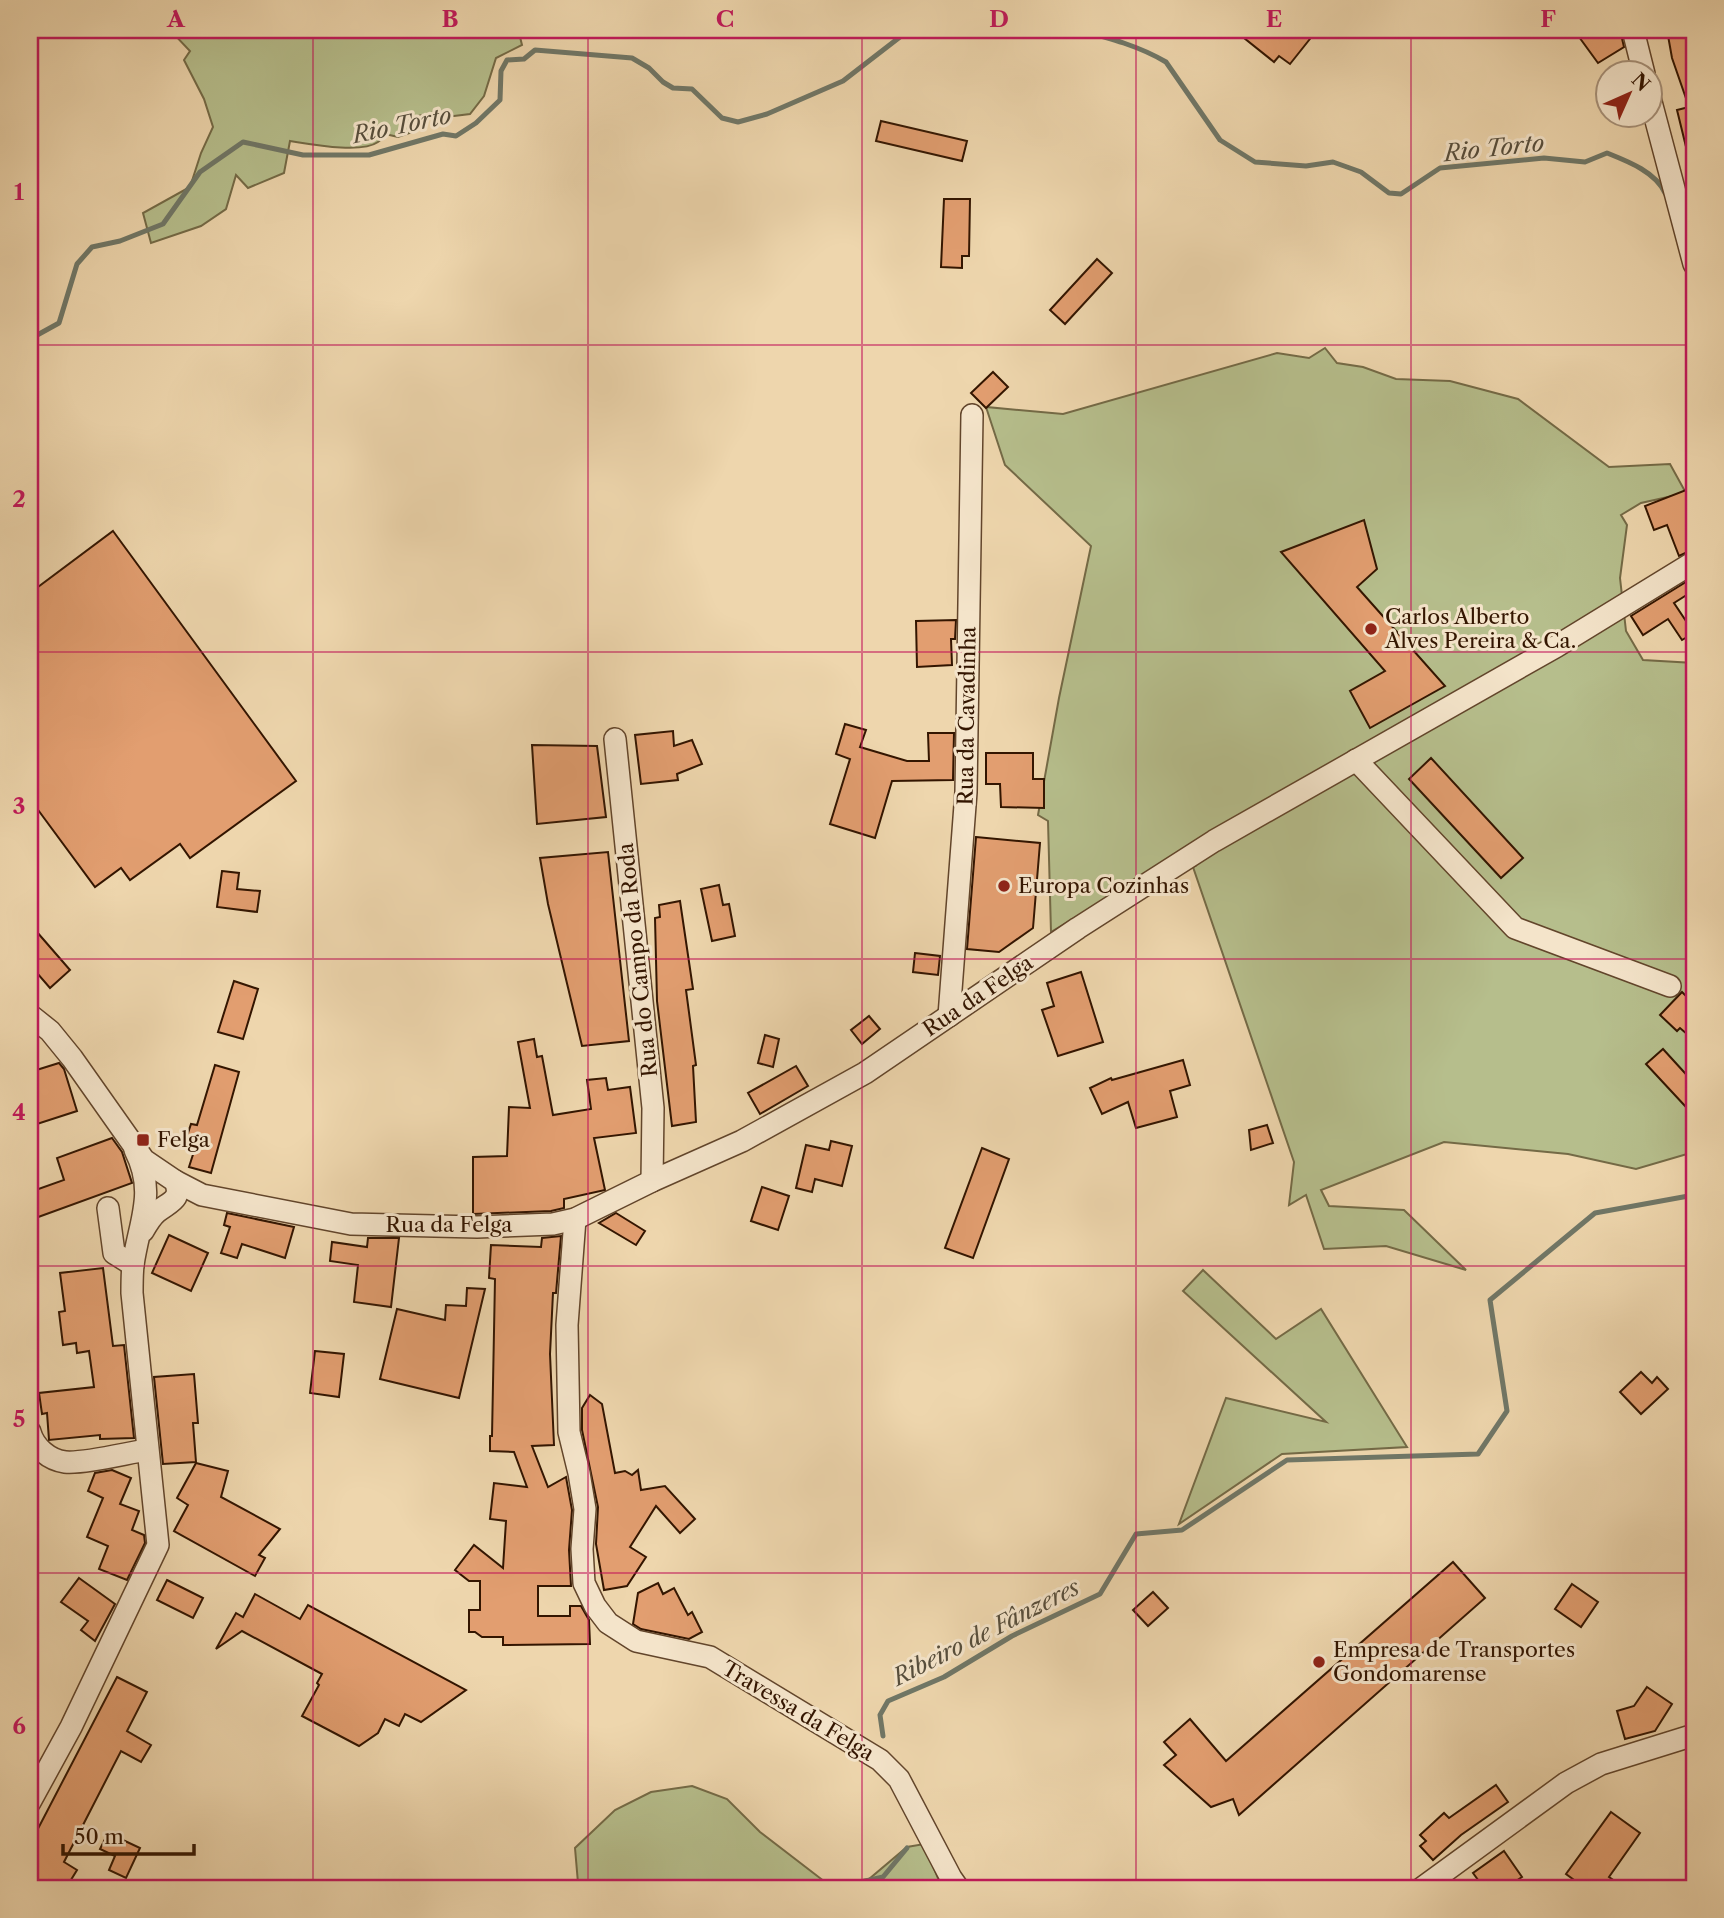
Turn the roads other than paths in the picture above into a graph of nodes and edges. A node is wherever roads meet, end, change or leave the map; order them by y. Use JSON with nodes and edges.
{"nodes":[{"id":1,"x":1633,"y":30,"type":"edge"},
{"id":2,"x":1640,"y":60,"type":"edge"},
{"id":3,"x":1659,"y":130,"type":"edge"},
{"id":4,"x":1694,"y":264,"type":"edge"},
{"id":5,"x":972,"y":415,"type":"dead end"},
{"id":6,"x":1694,"y":562,"type":"edge"},
{"id":7,"x":615,"y":739,"type":"dead end"},
{"id":8,"x":1356,"y":760,"type":"junction"},
{"id":9,"x":1670,"y":986,"type":"dead end"},
{"id":10,"x":30,"y":1015,"type":"edge"},
{"id":11,"x":949,"y":1016,"type":"junction"},
{"id":12,"x":652,"y":1181,"type":"junction"},
{"id":13,"x":161,"y":1191,"type":"junction"},
{"id":14,"x":108,"y":1208,"type":"dead end"},
{"id":15,"x":575,"y":1219,"type":"junction"},
{"id":16,"x":133,"y":1265,"type":"junction"},
{"id":17,"x":30,"y":1432,"type":"edge"},
{"id":18,"x":147,"y":1450,"type":"junction"},
{"id":19,"x":1694,"y":1735,"type":"edge"},
{"id":20,"x":30,"y":1802,"type":"edge"},
{"id":21,"x":958,"y":1888,"type":"edge"},
{"id":22,"x":1422,"y":1888,"type":"edge"}],
"edges":[{"from":1,"to":2,"type":"street"},
{"from":3,"to":4,"type":"street"},
{"from":5,"to":11,"type":"street","name":"Rua da Cavadinha"},
{"from":6,"to":8,"type":"street","name":"Rua da Felga"},
{"from":7,"to":12,"type":"street","name":"Rua do Campo da Roda"},
{"from":8,"to":9,"type":"street"},
{"from":8,"to":11,"type":"street","name":"Rua da Felga"},
{"from":10,"to":13,"type":"street"},
{"from":11,"to":12,"type":"street","name":"Rua da Felga"},
{"from":12,"to":15,"type":"street","name":"Rua da Felga"},
{"from":13,"to":15,"type":"street","name":"Rua da Felga"},
{"from":13,"to":16,"type":"street"},
{"from":14,"to":16,"type":"street"},
{"from":15,"to":21,"type":"street","name":"Travessa da Felga"},
{"from":16,"to":18,"type":"street"},
{"from":17,"to":18,"type":"street"},
{"from":18,"to":20,"type":"street"},
{"from":19,"to":22,"type":"street"}]}
